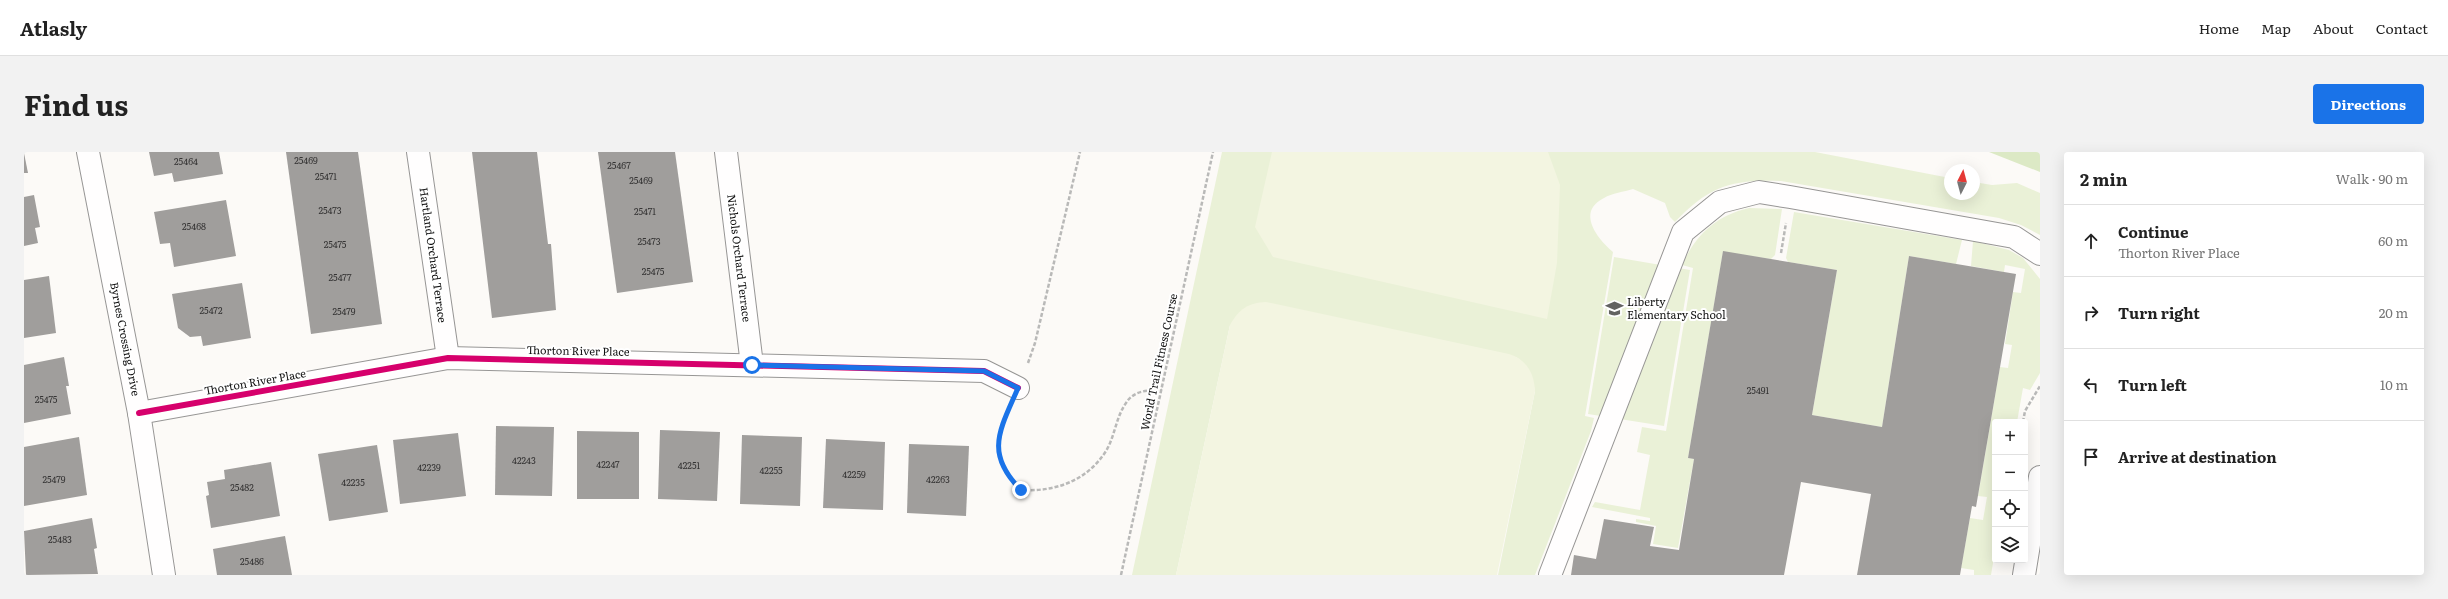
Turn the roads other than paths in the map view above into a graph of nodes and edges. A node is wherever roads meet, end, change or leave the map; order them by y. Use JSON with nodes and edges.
{"nodes":[{"id":1,"x":88,"y":152,"type":"edge"},
{"id":2,"x":418,"y":152,"type":"edge"},
{"id":3,"x":726,"y":152,"type":"edge"},
{"id":4,"x":2040,"y":254,"type":"edge"},
{"id":5,"x":448,"y":358,"type":"junction"},
{"id":6,"x":752,"y":365,"type":"junction"},
{"id":7,"x":1018,"y":388,"type":"road end"},
{"id":8,"x":139,"y":413,"type":"junction"},
{"id":9,"x":2040,"y":477,"type":"edge"},
{"id":10,"x":164,"y":575,"type":"edge"},
{"id":11,"x":1550,"y":575,"type":"edge"},
{"id":12,"x":2024,"y":575,"type":"edge"}],
"edges":[{"from":1,"to":8,"type":"street","name":"Byrnes Crossing Drive"},
{"from":2,"to":5,"type":"street","name":"Hartland Orchard Terrace"},
{"from":3,"to":6,"type":"street","name":"Nichols Orchard Terrace"},
{"from":4,"to":11,"type":"street"},
{"from":5,"to":6,"type":"street","name":"Thorton River Place"},
{"from":5,"to":8,"type":"street","name":"Thorton River Place"},
{"from":6,"to":7,"type":"street","name":"Thorton River Place"},
{"from":8,"to":10,"type":"street","name":"Byrnes Crossing Drive"},
{"from":9,"to":12,"type":"street"}]}
